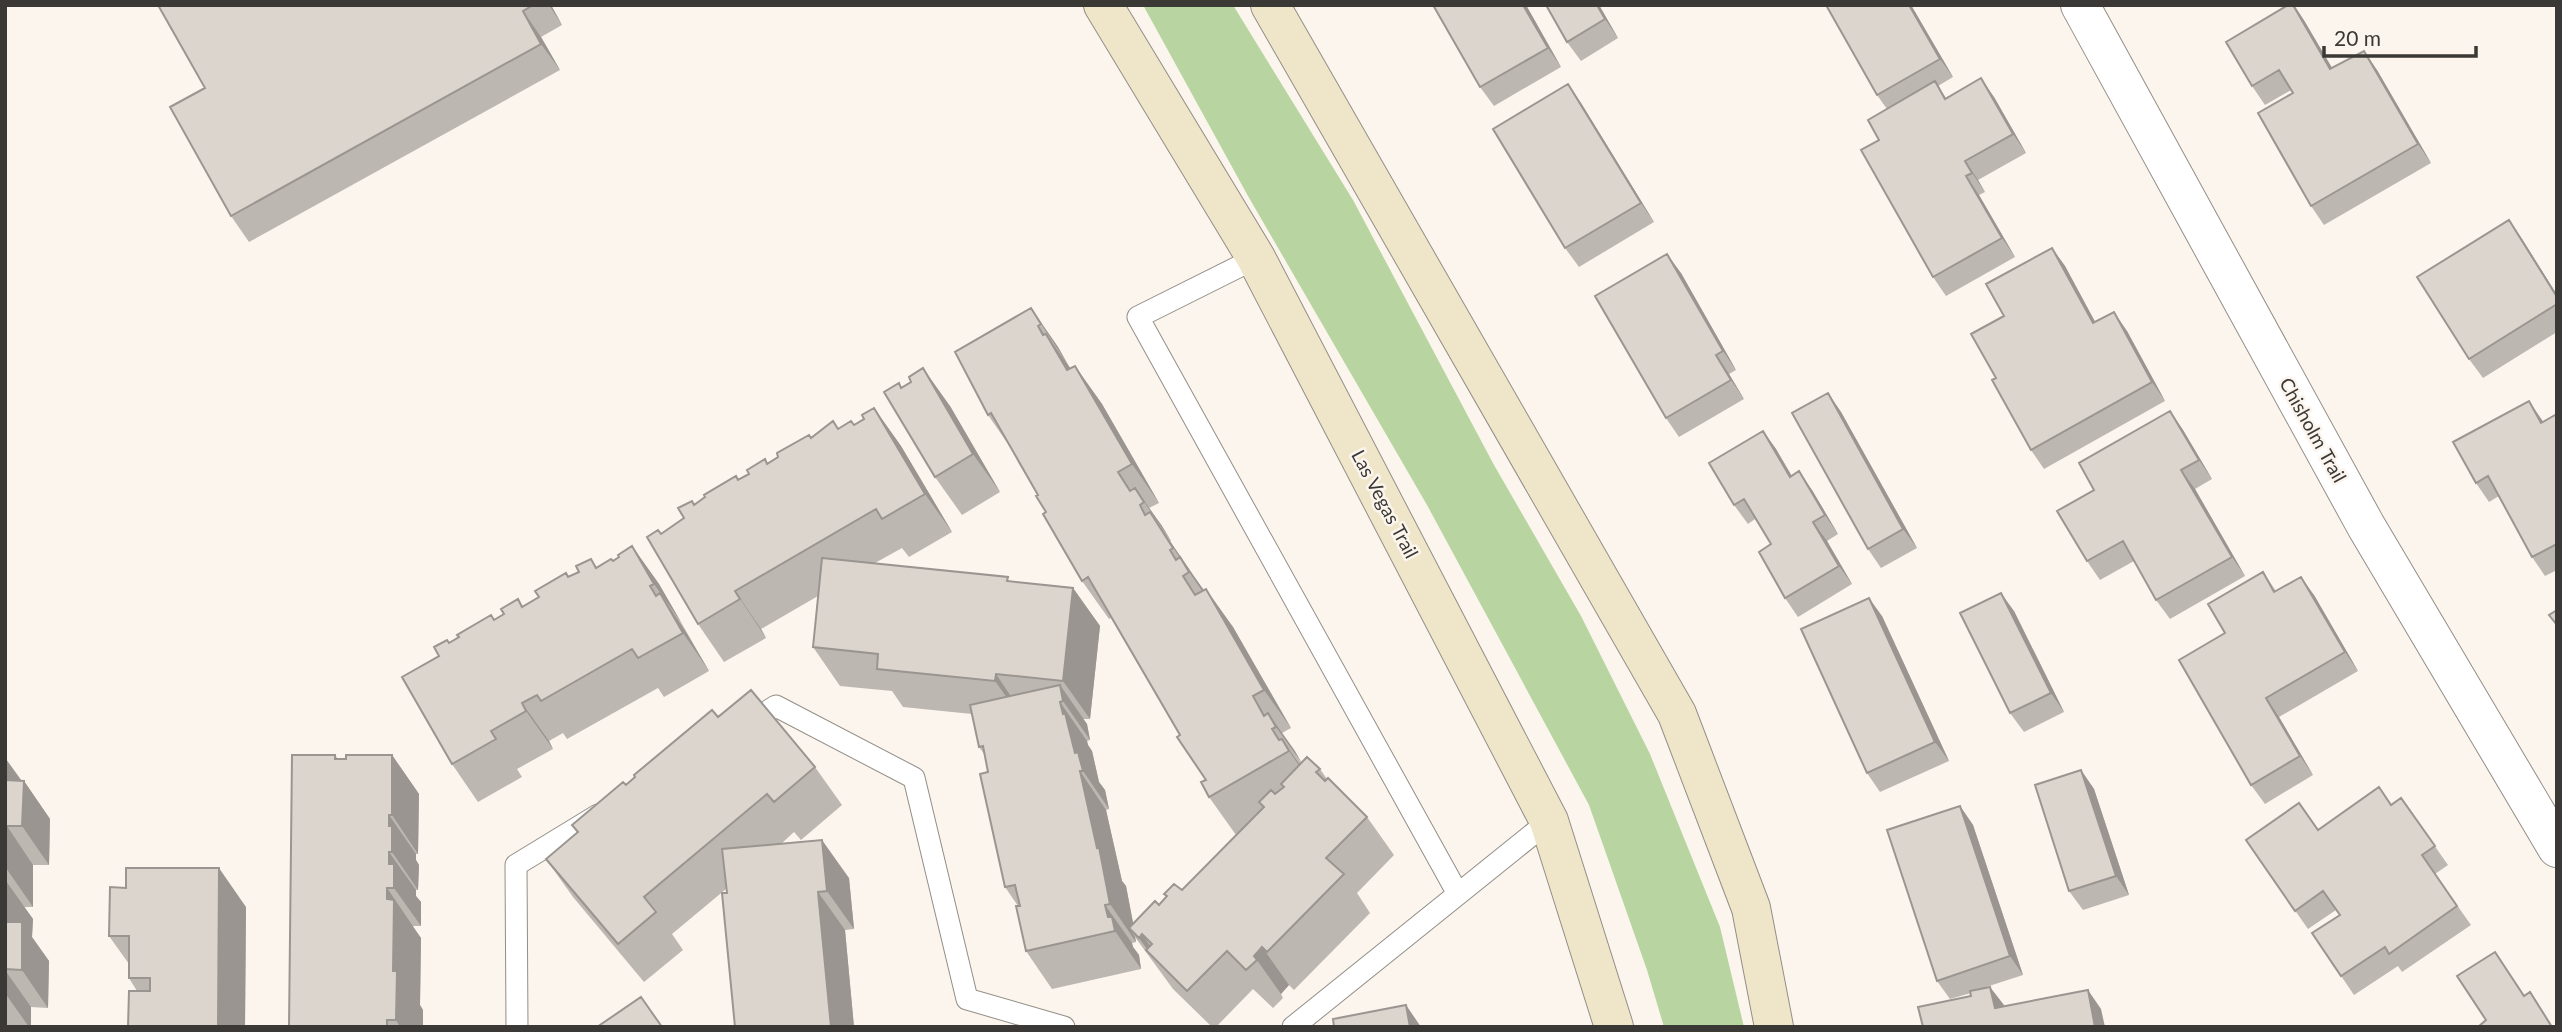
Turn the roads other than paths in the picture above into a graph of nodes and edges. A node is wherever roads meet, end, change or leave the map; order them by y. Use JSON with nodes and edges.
{"nodes":[{"id":1,"x":1103,"y":5,"type":"edge"},
{"id":2,"x":1269,"y":5,"type":"edge"},
{"id":3,"x":2080,"y":5,"type":"edge"},
{"id":4,"x":1256,"y":258,"type":"junction"},
{"id":5,"x":729,"y":735,"type":"edge"},
{"id":6,"x":611,"y":807,"type":"edge"},
{"id":7,"x":1549,"y":821,"type":"junction"},
{"id":8,"x":2557,"y":848,"type":"edge"},
{"id":9,"x":1458,"y":894,"type":"junction"},
{"id":10,"x":517,"y":1027,"type":"edge"},
{"id":11,"x":1064,"y":1027,"type":"edge"},
{"id":12,"x":1293,"y":1027,"type":"edge"},
{"id":13,"x":1614,"y":1027,"type":"edge"},
{"id":14,"x":1774,"y":1027,"type":"edge"}],
"edges":[{"from":1,"to":4,"type":"main road","name":"Las Vegas Trail"},
{"from":2,"to":14,"type":"main road"},
{"from":3,"to":8,"type":"street","name":"Chisholm Trail"},
{"from":4,"to":7,"type":"main road","name":"Las Vegas Trail"},
{"from":4,"to":9,"type":"lane"},
{"from":5,"to":11,"type":"lane"},
{"from":6,"to":10,"type":"lane"},
{"from":7,"to":9,"type":"lane"},
{"from":7,"to":13,"type":"main road","name":"Las Vegas Trail"},
{"from":9,"to":12,"type":"lane"}]}
